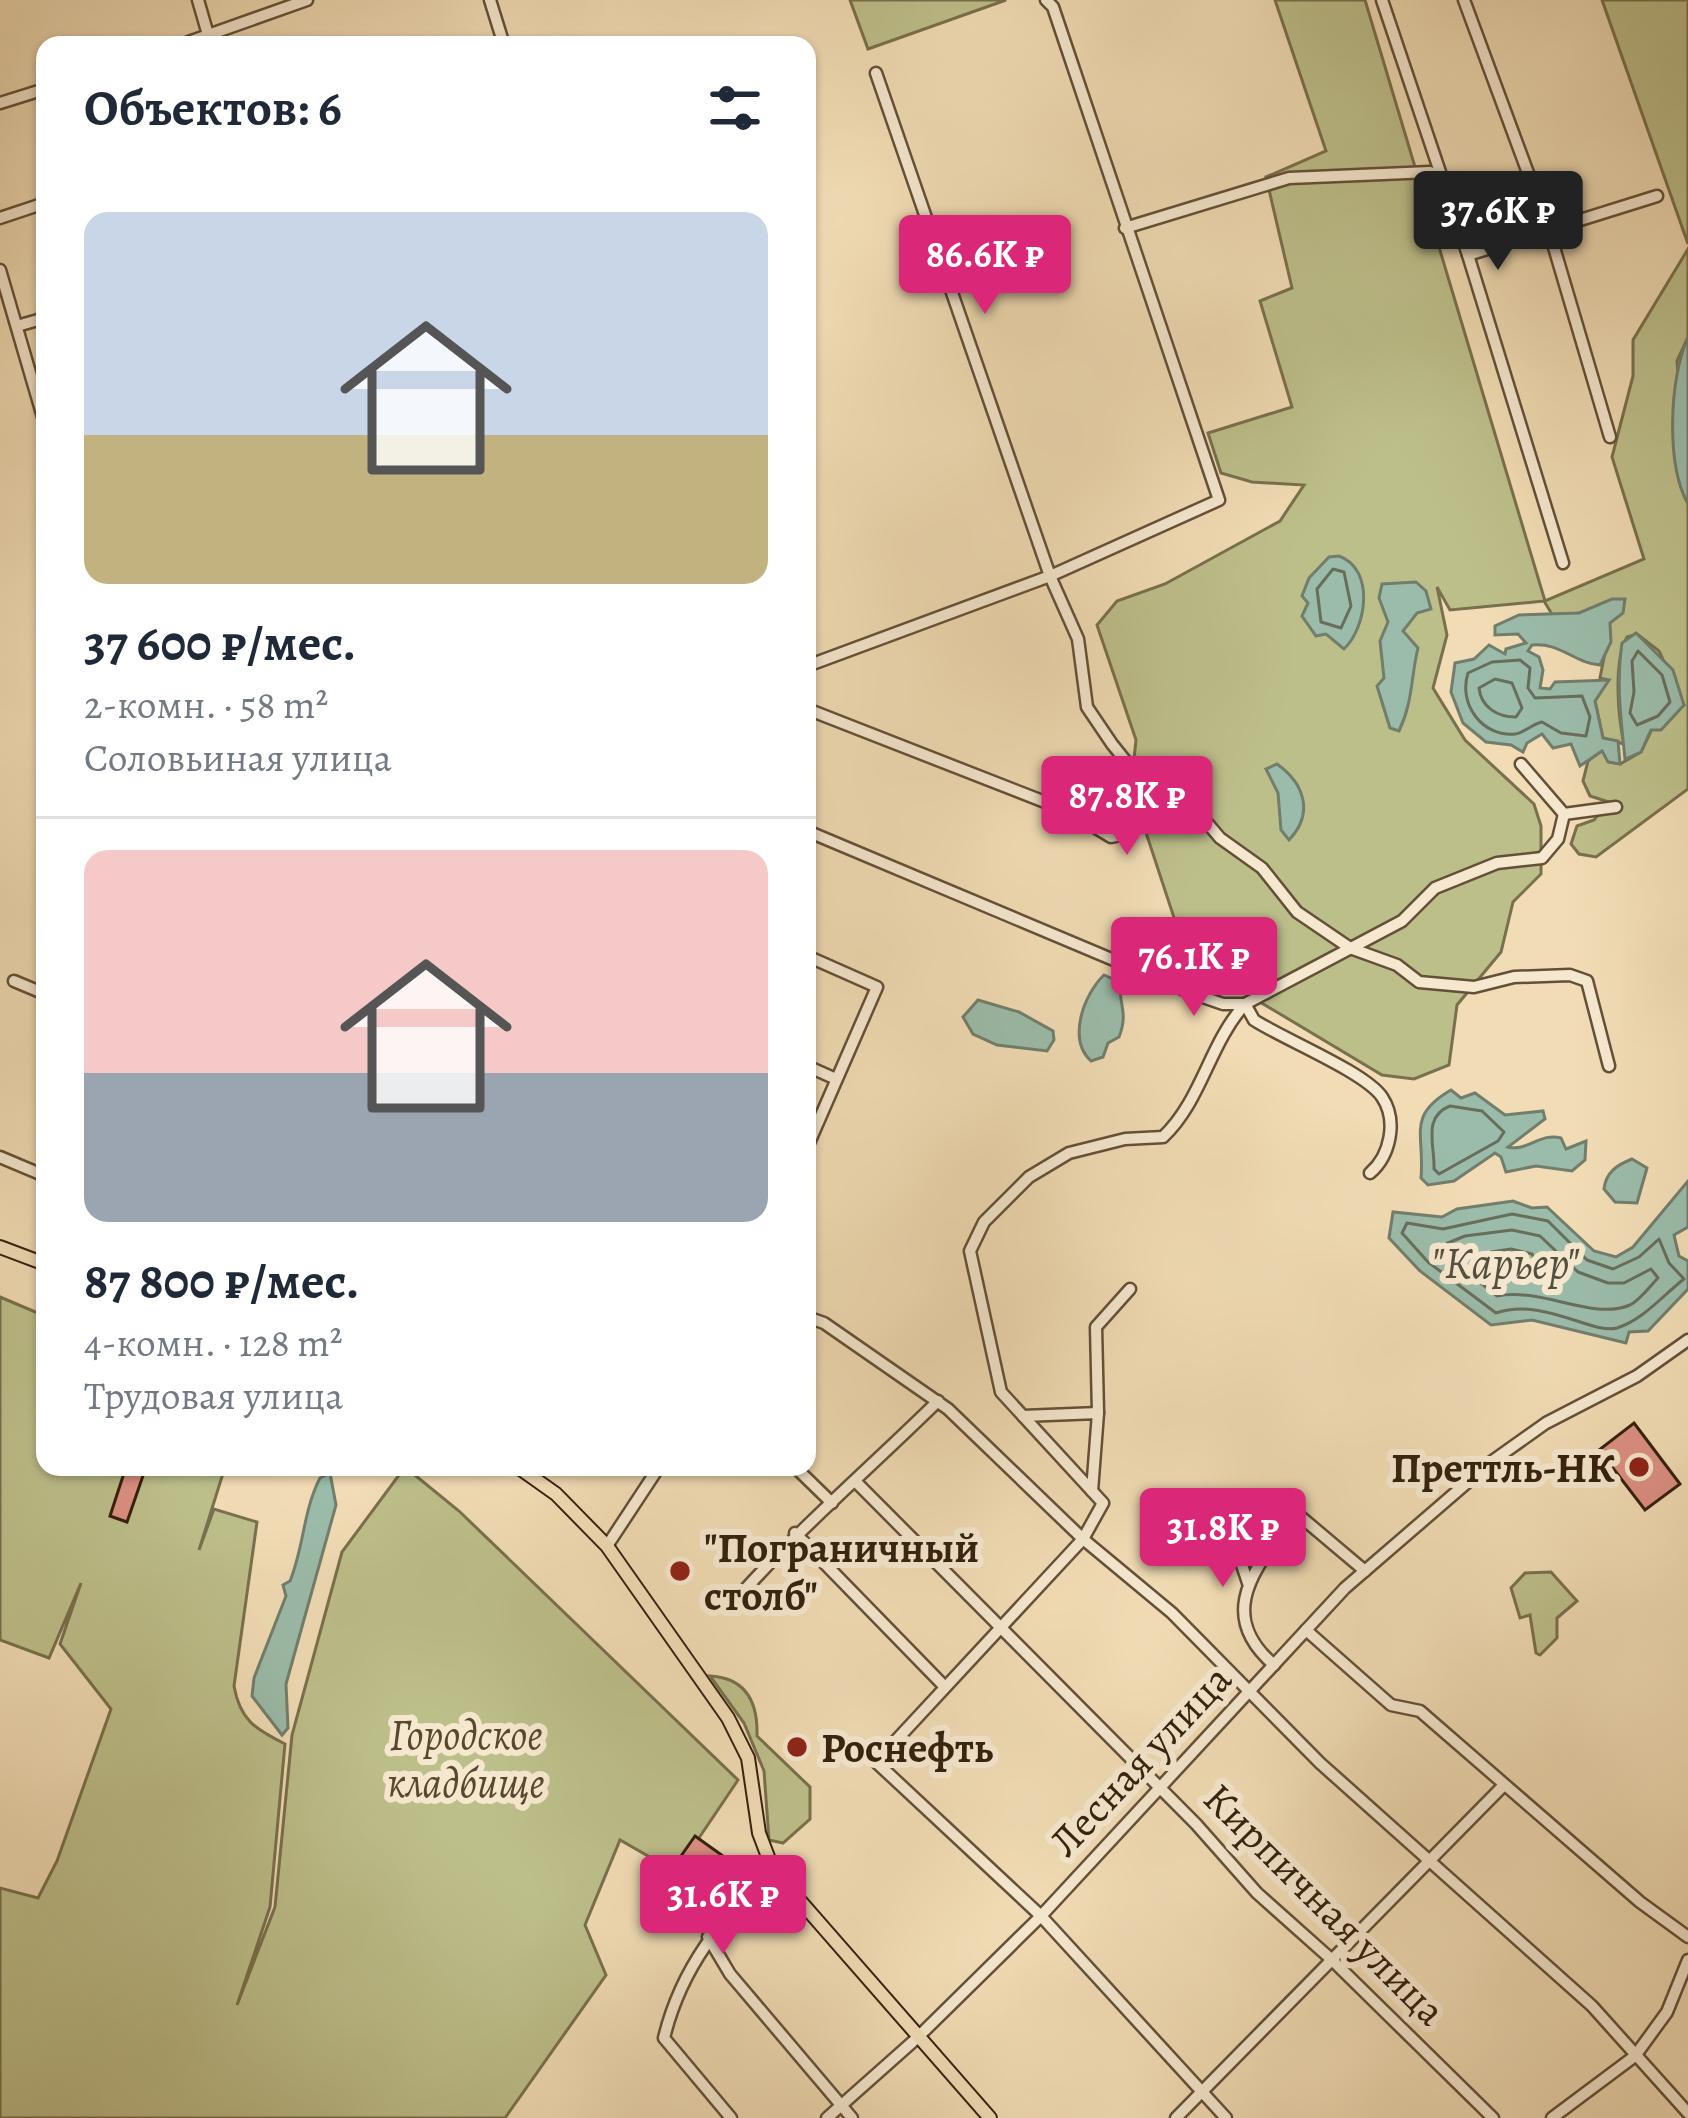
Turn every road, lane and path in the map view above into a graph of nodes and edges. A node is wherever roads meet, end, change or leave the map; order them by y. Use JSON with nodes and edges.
{"nodes":[{"id":1,"x":198,"y":0,"type":"edge"},
{"id":2,"x":307,"y":0,"type":"edge"},
{"id":3,"x":490,"y":0,"type":"edge"},
{"id":4,"x":1382,"y":0,"type":"edge"},
{"id":5,"x":1464,"y":0,"type":"edge"},
{"id":6,"x":1055,"y":2,"type":"edge"},
{"id":7,"x":208,"y":36,"type":"edge"},
{"id":8,"x":219,"y":36,"type":"edge"},
{"id":9,"x":501,"y":36,"type":"edge"},
{"id":10,"x":876,"y":73,"type":"dead end"},
{"id":11,"x":36,"y":92,"type":"edge"},
{"id":12,"x":0,"y":104,"type":"edge"},
{"id":13,"x":1443,"y":181,"type":"junction"},
{"id":14,"x":1657,"y":196,"type":"dead end"},
{"id":15,"x":36,"y":206,"type":"edge"},
{"id":16,"x":0,"y":218,"type":"edge"},
{"id":17,"x":1548,"y":227,"type":"junction"},
{"id":18,"x":1126,"y":228,"type":"junction"},
{"id":19,"x":1468,"y":255,"type":"junction"},
{"id":20,"x":0,"y":270,"type":"edge"},
{"id":21,"x":36,"y":321,"type":"edge"},
{"id":22,"x":17,"y":326,"type":"junction"},
{"id":23,"x":36,"y":392,"type":"edge"},
{"id":24,"x":1610,"y":437,"type":"dead end"},
{"id":25,"x":1563,"y":563,"type":"dead end"},
{"id":26,"x":1051,"y":576,"type":"junction"},
{"id":27,"x":816,"y":663,"type":"edge"},
{"id":28,"x":816,"y":713,"type":"edge"},
{"id":29,"x":1521,"y":764,"type":"dead end"},
{"id":30,"x":1144,"y":784,"type":"junction"},
{"id":31,"x":1616,"y":807,"type":"dead end"},
{"id":32,"x":1564,"y":814,"type":"junction"},
{"id":33,"x":816,"y":836,"type":"edge"},
{"id":34,"x":1350,"y":948,"type":"junction"},
{"id":35,"x":816,"y":960,"type":"edge"},
{"id":36,"x":14,"y":981,"type":"dead end"},
{"id":37,"x":36,"y":990,"type":"edge"},
{"id":38,"x":1245,"y":1004,"type":"junction"},
{"id":39,"x":1609,"y":1066,"type":"dead end"},
{"id":40,"x":816,"y":1070,"type":"edge"},
{"id":41,"x":836,"y":1079,"type":"junction"},
{"id":42,"x":816,"y":1126,"type":"edge"},
{"id":43,"x":0,"y":1157,"type":"edge"},
{"id":44,"x":36,"y":1172,"type":"edge"},
{"id":45,"x":1370,"y":1173,"type":"dead end"},
{"id":46,"x":0,"y":1246,"type":"edge"},
{"id":47,"x":36,"y":1260,"type":"edge"},
{"id":48,"x":1130,"y":1289,"type":"dead end"},
{"id":49,"x":816,"y":1320,"type":"edge"},
{"id":50,"x":1688,"y":1340,"type":"edge"},
{"id":51,"x":938,"y":1401,"type":"junction"},
{"id":52,"x":1098,"y":1413,"type":"junction"},
{"id":53,"x":1023,"y":1416,"type":"junction"},
{"id":54,"x":530,"y":1476,"type":"edge"},
{"id":55,"x":653,"y":1476,"type":"edge"},
{"id":56,"x":804,"y":1476,"type":"edge"},
{"id":57,"x":856,"y":1482,"type":"junction"},
{"id":58,"x":1092,"y":1491,"type":"junction"},
{"id":59,"x":832,"y":1503,"type":"junction"},
{"id":60,"x":795,"y":1533,"type":"junction"},
{"id":61,"x":1151,"y":1538,"type":"dead end"},
{"id":62,"x":1083,"y":1539,"type":"junction"},
{"id":63,"x":607,"y":1546,"type":"junction"},
{"id":64,"x":1365,"y":1570,"type":"junction"},
{"id":65,"x":1248,"y":1583,"type":"junction"},
{"id":66,"x":740,"y":1595,"type":"dead end"},
{"id":67,"x":1000,"y":1630,"type":"junction"},
{"id":68,"x":1306,"y":1630,"type":"junction"},
{"id":69,"x":1274,"y":1665,"type":"junction"},
{"id":70,"x":945,"y":1687,"type":"junction"},
{"id":71,"x":1247,"y":1692,"type":"junction"},
{"id":72,"x":1503,"y":1786,"type":"junction"},
{"id":73,"x":1160,"y":1787,"type":"junction"},
{"id":74,"x":1428,"y":1860,"type":"junction"},
{"id":75,"x":773,"y":1870,"type":"junction"},
{"id":76,"x":1041,"y":1916,"type":"junction"},
{"id":77,"x":708,"y":1937,"type":"junction"},
{"id":78,"x":1688,"y":1937,"type":"edge"},
{"id":79,"x":1331,"y":1959,"type":"junction"},
{"id":80,"x":1688,"y":1960,"type":"edge"},
{"id":81,"x":917,"y":2038,"type":"junction"},
{"id":82,"x":1635,"y":2056,"type":"junction"},
{"id":83,"x":1200,"y":2092,"type":"junction"},
{"id":84,"x":841,"y":2106,"type":"junction"},
{"id":85,"x":1688,"y":2113,"type":"edge"},
{"id":86,"x":731,"y":2118,"type":"edge"},
{"id":87,"x":827,"y":2118,"type":"edge"},
{"id":88,"x":852,"y":2118,"type":"edge"},
{"id":89,"x":990,"y":2118,"type":"edge"},
{"id":90,"x":1176,"y":2118,"type":"edge"},
{"id":91,"x":1226,"y":2118,"type":"edge"},
{"id":92,"x":1493,"y":2118,"type":"edge"},
{"id":93,"x":1552,"y":2118,"type":"edge"}],
"edges":[{"from":1,"to":7,"type":"street"},
{"from":2,"to":8,"type":"street"},
{"from":3,"to":9,"type":"street"},
{"from":4,"to":13,"type":"street"},
{"from":5,"to":17,"type":"street"},
{"from":6,"to":18,"type":"street"},
{"from":10,"to":26,"type":"street"},
{"from":11,"to":12,"type":"street"},
{"from":13,"to":18,"type":"street"},
{"from":13,"to":19,"type":"street"},
{"from":14,"to":17,"type":"street"},
{"from":15,"to":16,"type":"street"},
{"from":17,"to":19,"type":"street"},
{"from":17,"to":24,"type":"street"},
{"from":18,"to":26,"type":"street"},
{"from":19,"to":25,"type":"street"},
{"from":20,"to":22,"type":"street"},
{"from":21,"to":22,"type":"street"},
{"from":22,"to":23,"type":"street"},
{"from":26,"to":27,"type":"street"},
{"from":26,"to":30,"type":"street"},
{"from":28,"to":30,"type":"street"},
{"from":29,"to":32,"type":"street"},
{"from":30,"to":34,"type":"street"},
{"from":31,"to":32,"type":"street"},
{"from":32,"to":34,"type":"street"},
{"from":33,"to":38,"type":"street"},
{"from":34,"to":38,"type":"street"},
{"from":34,"to":39,"type":"street"},
{"from":35,"to":41,"type":"street"},
{"from":36,"to":37,"type":"street"},
{"from":38,"to":45,"type":"street"},
{"from":38,"to":53,"type":"street"},
{"from":40,"to":41,"type":"street"},
{"from":41,"to":42,"type":"street"},
{"from":43,"to":44,"type":"street"},
{"from":46,"to":47,"type":"main road"},
{"from":48,"to":52,"type":"street"},
{"from":49,"to":51,"type":"street"},
{"from":50,"to":64,"type":"street","name":"Лесная улица"},
{"from":51,"to":57,"type":"street"},
{"from":51,"to":62,"type":"street"},
{"from":52,"to":53,"type":"street"},
{"from":52,"to":58,"type":"street"},
{"from":53,"to":58,"type":"street"},
{"from":54,"to":63,"type":"main road"},
{"from":55,"to":63,"type":"street"},
{"from":56,"to":59,"type":"street"},
{"from":57,"to":59,"type":"street"},
{"from":57,"to":67,"type":"street","name":"Кирпичная улица"},
{"from":58,"to":62,"type":"street"},
{"from":59,"to":60,"type":"street"},
{"from":60,"to":66,"type":"street"},
{"from":60,"to":70,"type":"street"},
{"from":61,"to":65,"type":"street"},
{"from":62,"to":67,"type":"street"},
{"from":62,"to":71,"type":"street"},
{"from":63,"to":75,"type":"main road"},
{"from":64,"to":65,"type":"street"},
{"from":64,"to":68,"type":"street","name":"Лесная улица"},
{"from":65,"to":69,"type":"street"},
{"from":67,"to":70,"type":"street"},
{"from":67,"to":73,"type":"street","name":"Кирпичная улица"},
{"from":68,"to":69,"type":"street","name":"Лесная улица"},
{"from":68,"to":72,"type":"street"},
{"from":69,"to":71,"type":"street","name":"Лесная улица"},
{"from":70,"to":76,"type":"street"},
{"from":71,"to":73,"type":"street","name":"Лесная улица"},
{"from":71,"to":74,"type":"street"},
{"from":72,"to":74,"type":"street"},
{"from":72,"to":78,"type":"street"},
{"from":73,"to":76,"type":"street","name":"Лесная улица"},
{"from":73,"to":79,"type":"street","name":"Кирпичная улица"},
{"from":74,"to":79,"type":"street"},
{"from":74,"to":82,"type":"street"},
{"from":75,"to":77,"type":"street"},
{"from":75,"to":81,"type":"main road"},
{"from":76,"to":81,"type":"street","name":"Лесная улица"},
{"from":76,"to":83,"type":"street"},
{"from":77,"to":84,"type":"street"},
{"from":77,"to":86,"type":"street"},
{"from":79,"to":83,"type":"street"},
{"from":79,"to":92,"type":"street","name":"Кирпичная улица"},
{"from":80,"to":82,"type":"street"},
{"from":81,"to":84,"type":"street","name":"Лесная улица"},
{"from":81,"to":89,"type":"main road"},
{"from":82,"to":85,"type":"street"},
{"from":82,"to":93,"type":"street"},
{"from":83,"to":90,"type":"street"},
{"from":83,"to":91,"type":"street"},
{"from":84,"to":87,"type":"street","name":"Лесная улица"},
{"from":84,"to":88,"type":"street"}]}
